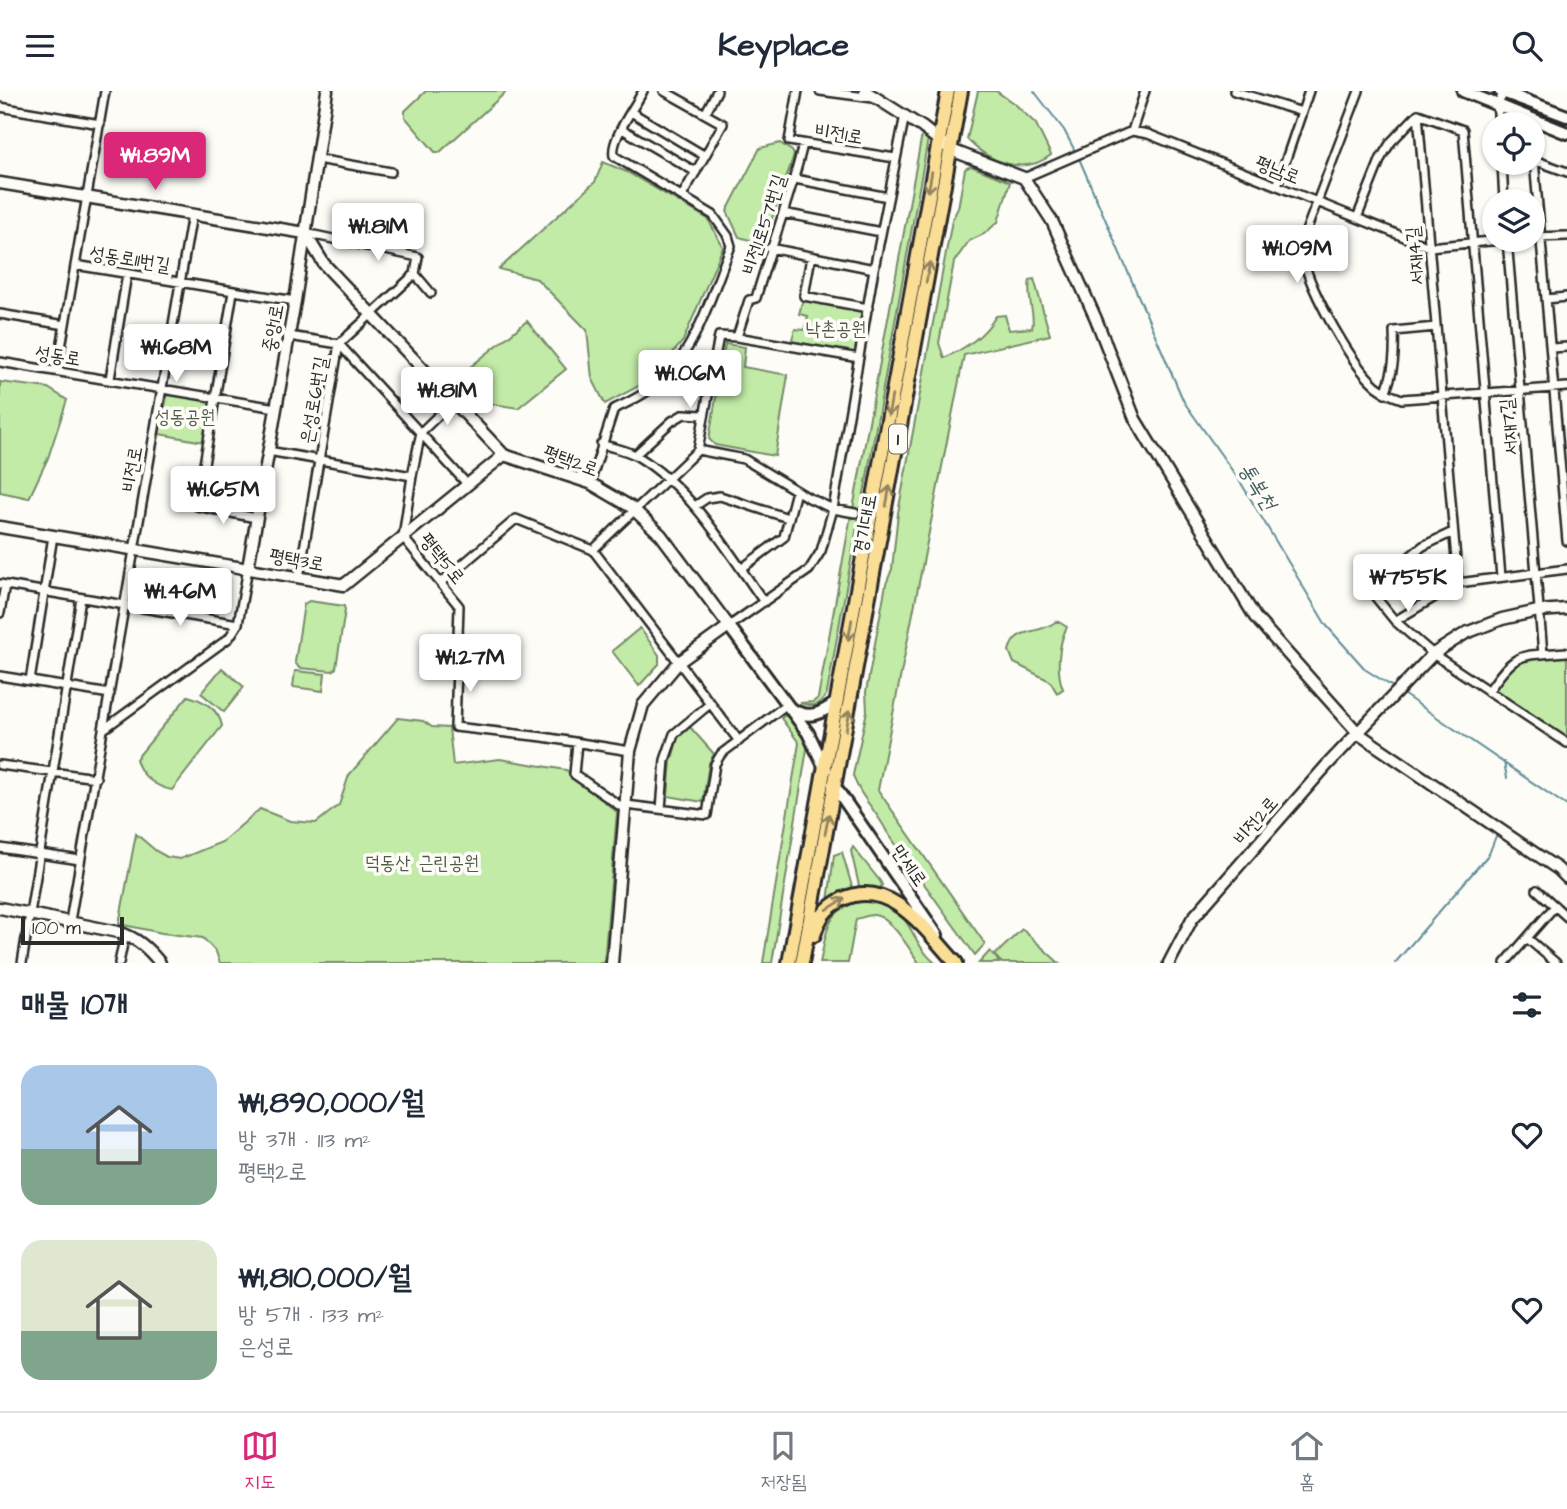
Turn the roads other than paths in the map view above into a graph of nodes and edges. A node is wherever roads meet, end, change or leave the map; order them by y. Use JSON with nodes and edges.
{"nodes":[{"id":1,"x":105,"y":91,"type":"edge"},
{"id":2,"x":327,"y":91,"type":"edge"},
{"id":3,"x":643,"y":91,"type":"edge"},
{"id":4,"x":664,"y":91,"type":"edge"},
{"id":5,"x":717,"y":91,"type":"edge"},
{"id":6,"x":798,"y":91,"type":"edge"},
{"id":7,"x":820,"y":91,"type":"edge"},
{"id":8,"x":865,"y":91,"type":"edge"},
{"id":9,"x":948,"y":91,"type":"edge"},
{"id":10,"x":961,"y":91,"type":"edge"},
{"id":11,"x":1145,"y":91,"type":"edge"},
{"id":12,"x":1234,"y":91,"type":"edge"},
{"id":13,"x":1309,"y":91,"type":"edge"},
{"id":14,"x":1360,"y":91,"type":"edge"},
{"id":15,"x":1463,"y":91,"type":"edge"},
{"id":16,"x":1502,"y":92,"type":"edge"},
{"id":17,"x":877,"y":98,"type":"junction"},
{"id":18,"x":1497,"y":104,"type":"junction"},
{"id":19,"x":0,"y":107,"type":"edge"},
{"id":20,"x":631,"y":112,"type":"junction"},
{"id":21,"x":1302,"y":112,"type":"junction"},
{"id":22,"x":1498,"y":112,"type":"edge"},
{"id":23,"x":705,"y":114,"type":"junction"},
{"id":24,"x":1418,"y":114,"type":"junction"},
{"id":25,"x":905,"y":115,"type":"junction"},
{"id":26,"x":1567,"y":116,"type":"edge"},
{"id":27,"x":100,"y":124,"type":"junction"},
{"id":28,"x":622,"y":129,"type":"junction"},
{"id":29,"x":1132,"y":131,"type":"junction"},
{"id":30,"x":1567,"y":133,"type":"edge"},
{"id":31,"x":938,"y":139,"type":"junction"},
{"id":32,"x":803,"y":143,"type":"junction"},
{"id":33,"x":951,"y":150,"type":"junction"},
{"id":34,"x":705,"y":156,"type":"junction"},
{"id":35,"x":895,"y":158,"type":"junction"},
{"id":36,"x":317,"y":159,"type":"junction"},
{"id":37,"x":1545,"y":164,"type":"edge"},
{"id":38,"x":391,"y":172,"type":"dead end"},
{"id":39,"x":695,"y":172,"type":"junction"},
{"id":40,"x":1567,"y":172,"type":"edge"},
{"id":41,"x":1024,"y":178,"type":"junction"},
{"id":42,"x":795,"y":179,"type":"junction"},
{"id":43,"x":0,"y":186,"type":"edge"},
{"id":44,"x":1278,"y":186,"type":"junction"},
{"id":45,"x":682,"y":196,"type":"junction"},
{"id":46,"x":888,"y":197,"type":"junction"},
{"id":47,"x":87,"y":199,"type":"junction"},
{"id":48,"x":1318,"y":202,"type":"junction"},
{"id":49,"x":783,"y":213,"type":"junction"},
{"id":50,"x":192,"y":217,"type":"junction"},
{"id":51,"x":1357,"y":218,"type":"junction"},
{"id":52,"x":881,"y":232,"type":"junction"},
{"id":53,"x":305,"y":233,"type":"junction"},
{"id":54,"x":1545,"y":236,"type":"edge"},
{"id":55,"x":1567,"y":236,"type":"edge"},
{"id":56,"x":1482,"y":242,"type":"edge"},
{"id":57,"x":1472,"y":243,"type":"junction"},
{"id":58,"x":1429,"y":247,"type":"junction"},
{"id":59,"x":770,"y":249,"type":"junction"},
{"id":60,"x":1508,"y":252,"type":"edge"},
{"id":61,"x":1543,"y":252,"type":"edge"},
{"id":62,"x":811,"y":257,"type":"junction"},
{"id":63,"x":75,"y":265,"type":"junction"},
{"id":64,"x":874,"y":269,"type":"junction"},
{"id":65,"x":127,"y":274,"type":"junction"},
{"id":66,"x":415,"y":275,"type":"junction"},
{"id":67,"x":181,"y":282,"type":"junction"},
{"id":68,"x":233,"y":292,"type":"junction"},
{"id":69,"x":431,"y":293,"type":"dead end"},
{"id":70,"x":1567,"y":297,"type":"edge"},
{"id":71,"x":1546,"y":299,"type":"junction"},
{"id":72,"x":295,"y":301,"type":"junction"},
{"id":73,"x":868,"y":308,"type":"junction"},
{"id":74,"x":0,"y":314,"type":"edge"},
{"id":75,"x":370,"y":314,"type":"junction"},
{"id":76,"x":65,"y":325,"type":"junction"},
{"id":77,"x":1436,"y":327,"type":"junction"},
{"id":78,"x":289,"y":336,"type":"junction"},
{"id":79,"x":737,"y":337,"type":"junction"},
{"id":80,"x":339,"y":344,"type":"junction"},
{"id":81,"x":1567,"y":347,"type":"edge"},
{"id":82,"x":1551,"y":348,"type":"junction"},
{"id":83,"x":859,"y":358,"type":"junction"},
{"id":84,"x":0,"y":362,"type":"edge"},
{"id":85,"x":57,"y":371,"type":"junction"},
{"id":86,"x":110,"y":379,"type":"junction"},
{"id":87,"x":1567,"y":387,"type":"edge"},
{"id":88,"x":161,"y":388,"type":"junction"},
{"id":89,"x":1554,"y":388,"type":"junction"},
{"id":90,"x":1521,"y":390,"type":"junction"},
{"id":91,"x":1385,"y":393,"type":"junction"},
{"id":92,"x":1487,"y":393,"type":"junction"},
{"id":93,"x":1442,"y":397,"type":"junction"},
{"id":94,"x":214,"y":398,"type":"junction"},
{"id":95,"x":453,"y":401,"type":"junction"},
{"id":96,"x":276,"y":408,"type":"junction"},
{"id":97,"x":703,"y":415,"type":"junction"},
{"id":98,"x":1567,"y":423,"type":"edge"},
{"id":99,"x":1557,"y":424,"type":"junction"},
{"id":100,"x":421,"y":432,"type":"junction"},
{"id":101,"x":601,"y":444,"type":"junction"},
{"id":102,"x":698,"y":450,"type":"junction"},
{"id":103,"x":268,"y":451,"type":"junction"},
{"id":104,"x":504,"y":455,"type":"junction"},
{"id":105,"x":635,"y":455,"type":"junction"},
{"id":106,"x":318,"y":461,"type":"junction"},
{"id":107,"x":1564,"y":472,"type":"edge"},
{"id":108,"x":412,"y":476,"type":"junction"},
{"id":109,"x":667,"y":479,"type":"junction"},
{"id":110,"x":590,"y":483,"type":"junction"},
{"id":111,"x":468,"y":485,"type":"junction"},
{"id":112,"x":796,"y":491,"type":"junction"},
{"id":113,"x":695,"y":506,"type":"junction"},
{"id":114,"x":634,"y":509,"type":"junction"},
{"id":115,"x":833,"y":509,"type":"junction"},
{"id":116,"x":855,"y":513,"type":"dead end"},
{"id":117,"x":256,"y":518,"type":"junction"},
{"id":118,"x":788,"y":518,"type":"junction"},
{"id":119,"x":1566,"y":522,"type":"edge"},
{"id":120,"x":0,"y":527,"type":"edge"},
{"id":121,"x":1453,"y":532,"type":"junction"},
{"id":122,"x":52,"y":536,"type":"junction"},
{"id":123,"x":403,"y":537,"type":"junction"},
{"id":124,"x":1567,"y":541,"type":"edge"},
{"id":125,"x":133,"y":549,"type":"junction"},
{"id":126,"x":593,"y":550,"type":"junction"},
{"id":127,"x":248,"y":568,"type":"junction"},
{"id":128,"x":741,"y":569,"type":"junction"},
{"id":129,"x":1567,"y":569,"type":"edge"},
{"id":130,"x":1535,"y":572,"type":"junction"},
{"id":131,"x":1502,"y":577,"type":"junction"},
{"id":132,"x":299,"y":578,"type":"junction"},
{"id":133,"x":442,"y":582,"type":"junction"},
{"id":134,"x":1458,"y":583,"type":"junction"},
{"id":135,"x":2,"y":585,"type":"edge"},
{"id":136,"x":44,"y":592,"type":"junction"},
{"id":137,"x":81,"y":598,"type":"junction"},
{"id":138,"x":764,"y":602,"type":"junction"},
{"id":139,"x":126,"y":605,"type":"junction"},
{"id":140,"x":1567,"y":609,"type":"edge"},
{"id":141,"x":1538,"y":611,"type":"junction"},
{"id":142,"x":0,"y":613,"type":"edge"},
{"id":143,"x":1395,"y":621,"type":"junction"},
{"id":144,"x":238,"y":624,"type":"junction"},
{"id":145,"x":729,"y":626,"type":"junction"},
{"id":146,"x":1567,"y":652,"type":"edge"},
{"id":147,"x":1543,"y":654,"type":"junction"},
{"id":148,"x":1433,"y":655,"type":"junction"},
{"id":149,"x":679,"y":662,"type":"junction"},
{"id":150,"x":0,"y":676,"type":"edge"},
{"id":151,"x":30,"y":681,"type":"junction"},
{"id":152,"x":67,"y":687,"type":"junction"},
{"id":153,"x":1488,"y":692,"type":"junction"},
{"id":154,"x":110,"y":694,"type":"junction"},
{"id":155,"x":837,"y":702,"type":"junction"},
{"id":156,"x":711,"y":703,"type":"junction"},
{"id":157,"x":787,"y":706,"type":"junction"},
{"id":158,"x":104,"y":729,"type":"junction"},
{"id":159,"x":1359,"y":734,"type":"junction"},
{"id":160,"x":739,"y":741,"type":"junction"},
{"id":161,"x":578,"y":743,"type":"junction"},
{"id":162,"x":1567,"y":743,"type":"edge"},
{"id":163,"x":630,"y":751,"type":"junction"},
{"id":164,"x":0,"y":765,"type":"edge"},
{"id":165,"x":825,"y":769,"type":"junction"},
{"id":166,"x":54,"y":772,"type":"junction"},
{"id":167,"x":96,"y":778,"type":"junction"},
{"id":168,"x":834,"y":787,"type":"junction"},
{"id":169,"x":626,"y":807,"type":"junction"},
{"id":170,"x":661,"y":809,"type":"junction"},
{"id":171,"x":0,"y":848,"type":"edge"},
{"id":172,"x":39,"y":855,"type":"junction"},
{"id":173,"x":80,"y":860,"type":"junction"},
{"id":174,"x":1567,"y":878,"type":"edge"},
{"id":175,"x":1538,"y":890,"type":"dead end"},
{"id":176,"x":1555,"y":906,"type":"junction"},
{"id":177,"x":0,"y":908,"type":"edge"},
{"id":178,"x":31,"y":913,"type":"junction"},
{"id":179,"x":1567,"y":917,"type":"edge"},
{"id":180,"x":70,"y":921,"type":"junction"},
{"id":181,"x":125,"y":934,"type":"junction"},
{"id":182,"x":1527,"y":938,"type":"junction"},
{"id":183,"x":22,"y":963,"type":"edge"},
{"id":184,"x":119,"y":963,"type":"edge"},
{"id":185,"x":160,"y":963,"type":"edge"},
{"id":186,"x":612,"y":963,"type":"edge"},
{"id":187,"x":789,"y":963,"type":"edge"},
{"id":188,"x":805,"y":963,"type":"edge"},
{"id":189,"x":957,"y":963,"type":"edge"},
{"id":190,"x":1169,"y":963,"type":"edge"},
{"id":191,"x":1505,"y":963,"type":"edge"},
{"id":192,"x":1556,"y":963,"type":"edge"}],
"edges":[{"from":1,"to":27,"type":"street","name":"성동로11번길"},
{"from":2,"to":36,"type":"street","name":"중앙1로"},
{"from":3,"to":20,"type":"street"},
{"from":4,"to":23,"type":"street"},
{"from":5,"to":23,"type":"street"},
{"from":6,"to":32,"type":"street","name":"비전1로"},
{"from":7,"to":17,"type":"street","name":"비전1로"},
{"from":8,"to":17,"type":"street"},
{"from":9,"to":31,"type":"main road","name":"경기대로","number":"1"},
{"from":10,"to":33,"type":"main road","name":"경기대로","number":"1"},
{"from":11,"to":29,"type":"street"},
{"from":12,"to":21,"type":"street"},
{"from":13,"to":21,"type":"street"},
{"from":14,"to":48,"type":"street"},
{"from":15,"to":18,"type":"main road"},
{"from":16,"to":18,"type":"street"},
{"from":16,"to":26,"type":"main road"},
{"from":17,"to":25,"type":"street"},
{"from":18,"to":22,"type":"street"},
{"from":18,"to":30,"type":"main road"},
{"from":19,"to":27,"type":"street"},
{"from":20,"to":28,"type":"street"},
{"from":20,"to":34,"type":"street"},
{"from":21,"to":44,"type":"street"},
{"from":23,"to":34,"type":"street"},
{"from":24,"to":51,"type":"street"},
{"from":24,"to":57,"type":"street"},
{"from":24,"to":58,"type":"street","name":"서재4길"},
{"from":25,"to":31,"type":"street"},
{"from":25,"to":35,"type":"street"},
{"from":27,"to":47,"type":"street","name":"성동로11번길"},
{"from":28,"to":39,"type":"street"},
{"from":28,"to":45,"type":"street"},
{"from":29,"to":41,"type":"street"},
{"from":29,"to":44,"type":"street","name":"평남로"},
{"from":31,"to":33,"type":"street"},
{"from":31,"to":155,"type":"main road","name":"경기대로","number":"1","one_way":true},
{"from":32,"to":35,"type":"street","name":"비전1로"},
{"from":32,"to":42,"type":"street","name":"비전1로57번길"},
{"from":33,"to":41,"type":"street"},
{"from":168,"to":33,"type":"main road","name":"경기대로","number":"1","one_way":true},
{"from":34,"to":39,"type":"street"},
{"from":35,"to":46,"type":"street"},
{"from":36,"to":38,"type":"street"},
{"from":36,"to":53,"type":"street","name":"중앙1로"},
{"from":37,"to":40,"type":"street"},
{"from":39,"to":45,"type":"street"},
{"from":41,"to":159,"type":"street"},
{"from":42,"to":46,"type":"street"},
{"from":42,"to":49,"type":"street","name":"비전1로57번길"},
{"from":43,"to":47,"type":"street"},
{"from":44,"to":48,"type":"street","name":"평남로"},
{"from":45,"to":101,"type":"street"},
{"from":46,"to":52,"type":"street"},
{"from":47,"to":50,"type":"street"},
{"from":47,"to":63,"type":"street","name":"성동로11번길"},
{"from":48,"to":51,"type":"street","name":"평남로"},
{"from":48,"to":91,"type":"street"},
{"from":49,"to":52,"type":"street"},
{"from":49,"to":59,"type":"street","name":"비전1로57번길"},
{"from":50,"to":53,"type":"street"},
{"from":50,"to":67,"type":"street","name":"비전로"},
{"from":51,"to":58,"type":"street","name":"평남로"},
{"from":52,"to":64,"type":"street"},
{"from":53,"to":66,"type":"street"},
{"from":53,"to":72,"type":"street","name":"중앙1로"},
{"from":53,"to":75,"type":"street","name":"평택2로"},
{"from":54,"to":55,"type":"street"},
{"from":56,"to":57,"type":"street"},
{"from":57,"to":58,"type":"street"},
{"from":57,"to":92,"type":"street"},
{"from":58,"to":77,"type":"street","name":"서재4길"},
{"from":59,"to":62,"type":"street"},
{"from":59,"to":79,"type":"street","name":"비전1로57번길"},
{"from":60,"to":90,"type":"street","name":"서재7길"},
{"from":61,"to":71,"type":"street"},
{"from":62,"to":64,"type":"street"},
{"from":62,"to":73,"type":"street"},
{"from":63,"to":65,"type":"street","name":"성동로11번길"},
{"from":63,"to":76,"type":"street","name":"성동로11번길"},
{"from":64,"to":73,"type":"street"},
{"from":65,"to":67,"type":"street","name":"성동로11번길"},
{"from":65,"to":86,"type":"street"},
{"from":66,"to":69,"type":"street"},
{"from":66,"to":75,"type":"street"},
{"from":67,"to":68,"type":"street","name":"성동로11번길"},
{"from":67,"to":88,"type":"street","name":"비전로"},
{"from":68,"to":72,"type":"street","name":"성동로11번길"},
{"from":68,"to":94,"type":"street"},
{"from":70,"to":71,"type":"street"},
{"from":71,"to":82,"type":"street"},
{"from":72,"to":78,"type":"street","name":"중앙1로"},
{"from":73,"to":83,"type":"street"},
{"from":74,"to":76,"type":"street"},
{"from":75,"to":80,"type":"street"},
{"from":75,"to":95,"type":"street","name":"평택2로"},
{"from":76,"to":85,"type":"street","name":"성동로11번길"},
{"from":77,"to":91,"type":"street"},
{"from":77,"to":93,"type":"street","name":"서재4길"},
{"from":78,"to":80,"type":"street"},
{"from":78,"to":96,"type":"street","name":"중앙1로"},
{"from":79,"to":83,"type":"street"},
{"from":79,"to":97,"type":"street"},
{"from":80,"to":100,"type":"street"},
{"from":80,"to":106,"type":"street","name":"은성로6번길"},
{"from":81,"to":82,"type":"street"},
{"from":82,"to":89,"type":"street"},
{"from":83,"to":115,"type":"street"},
{"from":84,"to":85,"type":"street","name":"성동로"},
{"from":85,"to":86,"type":"street","name":"성동로"},
{"from":86,"to":88,"type":"street","name":"성동로"},
{"from":87,"to":89,"type":"street"},
{"from":88,"to":94,"type":"street","name":"성동로"},
{"from":88,"to":125,"type":"street","name":"비전로"},
{"from":89,"to":90,"type":"street"},
{"from":89,"to":99,"type":"street"},
{"from":90,"to":92,"type":"street"},
{"from":90,"to":130,"type":"street","name":"서재7길"},
{"from":91,"to":93,"type":"street"},
{"from":92,"to":93,"type":"street"},
{"from":92,"to":131,"type":"street"},
{"from":93,"to":121,"type":"street","name":"서재4길"},
{"from":94,"to":96,"type":"street","name":"성동로"},
{"from":94,"to":117,"type":"street"},
{"from":95,"to":100,"type":"street"},
{"from":95,"to":104,"type":"street","name":"평택2로"},
{"from":96,"to":103,"type":"street","name":"중앙1로"},
{"from":97,"to":102,"type":"street"},
{"from":97,"to":105,"type":"street"},
{"from":98,"to":99,"type":"street"},
{"from":99,"to":107,"type":"street"},
{"from":100,"to":108,"type":"street"},
{"from":100,"to":111,"type":"street"},
{"from":101,"to":105,"type":"street"},
{"from":101,"to":110,"type":"street"},
{"from":102,"to":109,"type":"street"},
{"from":102,"to":112,"type":"street"},
{"from":103,"to":106,"type":"street","name":"은성로6번길"},
{"from":103,"to":117,"type":"street","name":"중앙1로"},
{"from":104,"to":110,"type":"street","name":"평택2로"},
{"from":104,"to":111,"type":"street","name":"평택3로"},
{"from":105,"to":109,"type":"street"},
{"from":106,"to":108,"type":"street","name":"은성로6번길"},
{"from":106,"to":132,"type":"street","name":"은성로6번길"},
{"from":107,"to":119,"type":"street"},
{"from":108,"to":123,"type":"street"},
{"from":109,"to":113,"type":"street"},
{"from":109,"to":114,"type":"street"},
{"from":110,"to":114,"type":"street","name":"평택2로"},
{"from":111,"to":123,"type":"street","name":"평택3로"},
{"from":112,"to":115,"type":"street"},
{"from":112,"to":118,"type":"street"},
{"from":113,"to":118,"type":"street"},
{"from":113,"to":128,"type":"street"},
{"from":114,"to":126,"type":"street"},
{"from":114,"to":145,"type":"street","name":"평택2로"},
{"from":115,"to":116,"type":"street"},
{"from":115,"to":138,"type":"street"},
{"from":117,"to":127,"type":"street","name":"중앙1로"},
{"from":118,"to":128,"type":"street"},
{"from":119,"to":124,"type":"street"},
{"from":120,"to":122,"type":"street","name":"평택3로"},
{"from":121,"to":134,"type":"street","name":"서재4길"},
{"from":121,"to":143,"type":"street"},
{"from":122,"to":125,"type":"street","name":"평택3로"},
{"from":122,"to":136,"type":"street"},
{"from":123,"to":132,"type":"street","name":"평택3로"},
{"from":123,"to":133,"type":"street","name":"평택5로"},
{"from":125,"to":127,"type":"street","name":"평택3로"},
{"from":125,"to":139,"type":"street","name":"비전로"},
{"from":126,"to":133,"type":"street"},
{"from":126,"to":149,"type":"street"},
{"from":127,"to":132,"type":"street","name":"평택3로"},
{"from":127,"to":144,"type":"street","name":"중앙1로"},
{"from":128,"to":138,"type":"street"},
{"from":129,"to":130,"type":"street"},
{"from":130,"to":131,"type":"street"},
{"from":130,"to":141,"type":"street","name":"서재7길"},
{"from":131,"to":134,"type":"street"},
{"from":133,"to":161,"type":"street","name":"평택5로"},
{"from":134,"to":143,"type":"street"},
{"from":135,"to":136,"type":"street"},
{"from":135,"to":142,"type":"street"},
{"from":136,"to":137,"type":"street"},
{"from":136,"to":151,"type":"street"},
{"from":137,"to":139,"type":"street"},
{"from":137,"to":152,"type":"street"},
{"from":138,"to":145,"type":"street"},
{"from":139,"to":144,"type":"street"},
{"from":139,"to":154,"type":"street","name":"비전로"},
{"from":140,"to":141,"type":"street"},
{"from":141,"to":147,"type":"street","name":"서재7길"},
{"from":141,"to":148,"type":"street"},
{"from":143,"to":148,"type":"street"},
{"from":144,"to":158,"type":"street"},
{"from":145,"to":149,"type":"street"},
{"from":145,"to":157,"type":"main road","name":"평택2로"},
{"from":146,"to":147,"type":"street"},
{"from":147,"to":153,"type":"street"},
{"from":148,"to":153,"type":"street"},
{"from":148,"to":159,"type":"street","name":"비전2로"},
{"from":149,"to":156,"type":"street"},
{"from":149,"to":163,"type":"street"},
{"from":150,"to":151,"type":"street"},
{"from":151,"to":152,"type":"street"},
{"from":152,"to":154,"type":"street"},
{"from":152,"to":166,"type":"street"},
{"from":153,"to":162,"type":"street"},
{"from":154,"to":158,"type":"street","name":"비전로"},
{"from":155,"to":157,"type":"main road"},
{"from":155,"to":165,"type":"main road","name":"경기대로","number":"1"},
{"from":156,"to":160,"type":"street"},
{"from":156,"to":170,"type":"street"},
{"from":157,"to":160,"type":"street"},
{"from":157,"to":165,"type":"main road","name":"평택2로"},
{"from":158,"to":167,"type":"street","name":"비전로"},
{"from":159,"to":174,"type":"street"},
{"from":159,"to":190,"type":"street","name":"비전2로"},
{"from":160,"to":170,"type":"street"},
{"from":161,"to":163,"type":"street","name":"평택5로"},
{"from":161,"to":169,"type":"street"},
{"from":163,"to":169,"type":"street"},
{"from":164,"to":166,"type":"street"},
{"from":165,"to":168,"type":"main road","name":"평택2로"},
{"from":165,"to":187,"type":"main road","name":"경기대로","number":"1"},
{"from":166,"to":167,"type":"street"},
{"from":166,"to":172,"type":"street"},
{"from":167,"to":173,"type":"street","name":"비전로"},
{"from":188,"to":168,"type":"main road","name":"경기대로","number":"1","one_way":true},
{"from":168,"to":189,"type":"main road","name":"만세로"},
{"from":169,"to":170,"type":"street"},
{"from":169,"to":186,"type":"street"},
{"from":171,"to":172,"type":"street"},
{"from":172,"to":173,"type":"street"},
{"from":172,"to":178,"type":"street"},
{"from":173,"to":180,"type":"street","name":"비전로"},
{"from":175,"to":176,"type":"street"},
{"from":176,"to":179,"type":"street"},
{"from":176,"to":182,"type":"street"},
{"from":177,"to":178,"type":"street"},
{"from":178,"to":180,"type":"street"},
{"from":178,"to":183,"type":"street"},
{"from":180,"to":181,"type":"street"},
{"from":181,"to":184,"type":"street"},
{"from":181,"to":185,"type":"street"},
{"from":182,"to":191,"type":"street"},
{"from":182,"to":192,"type":"street"},
{"from":188,"to":189,"type":"main road","one_way":true}]}
